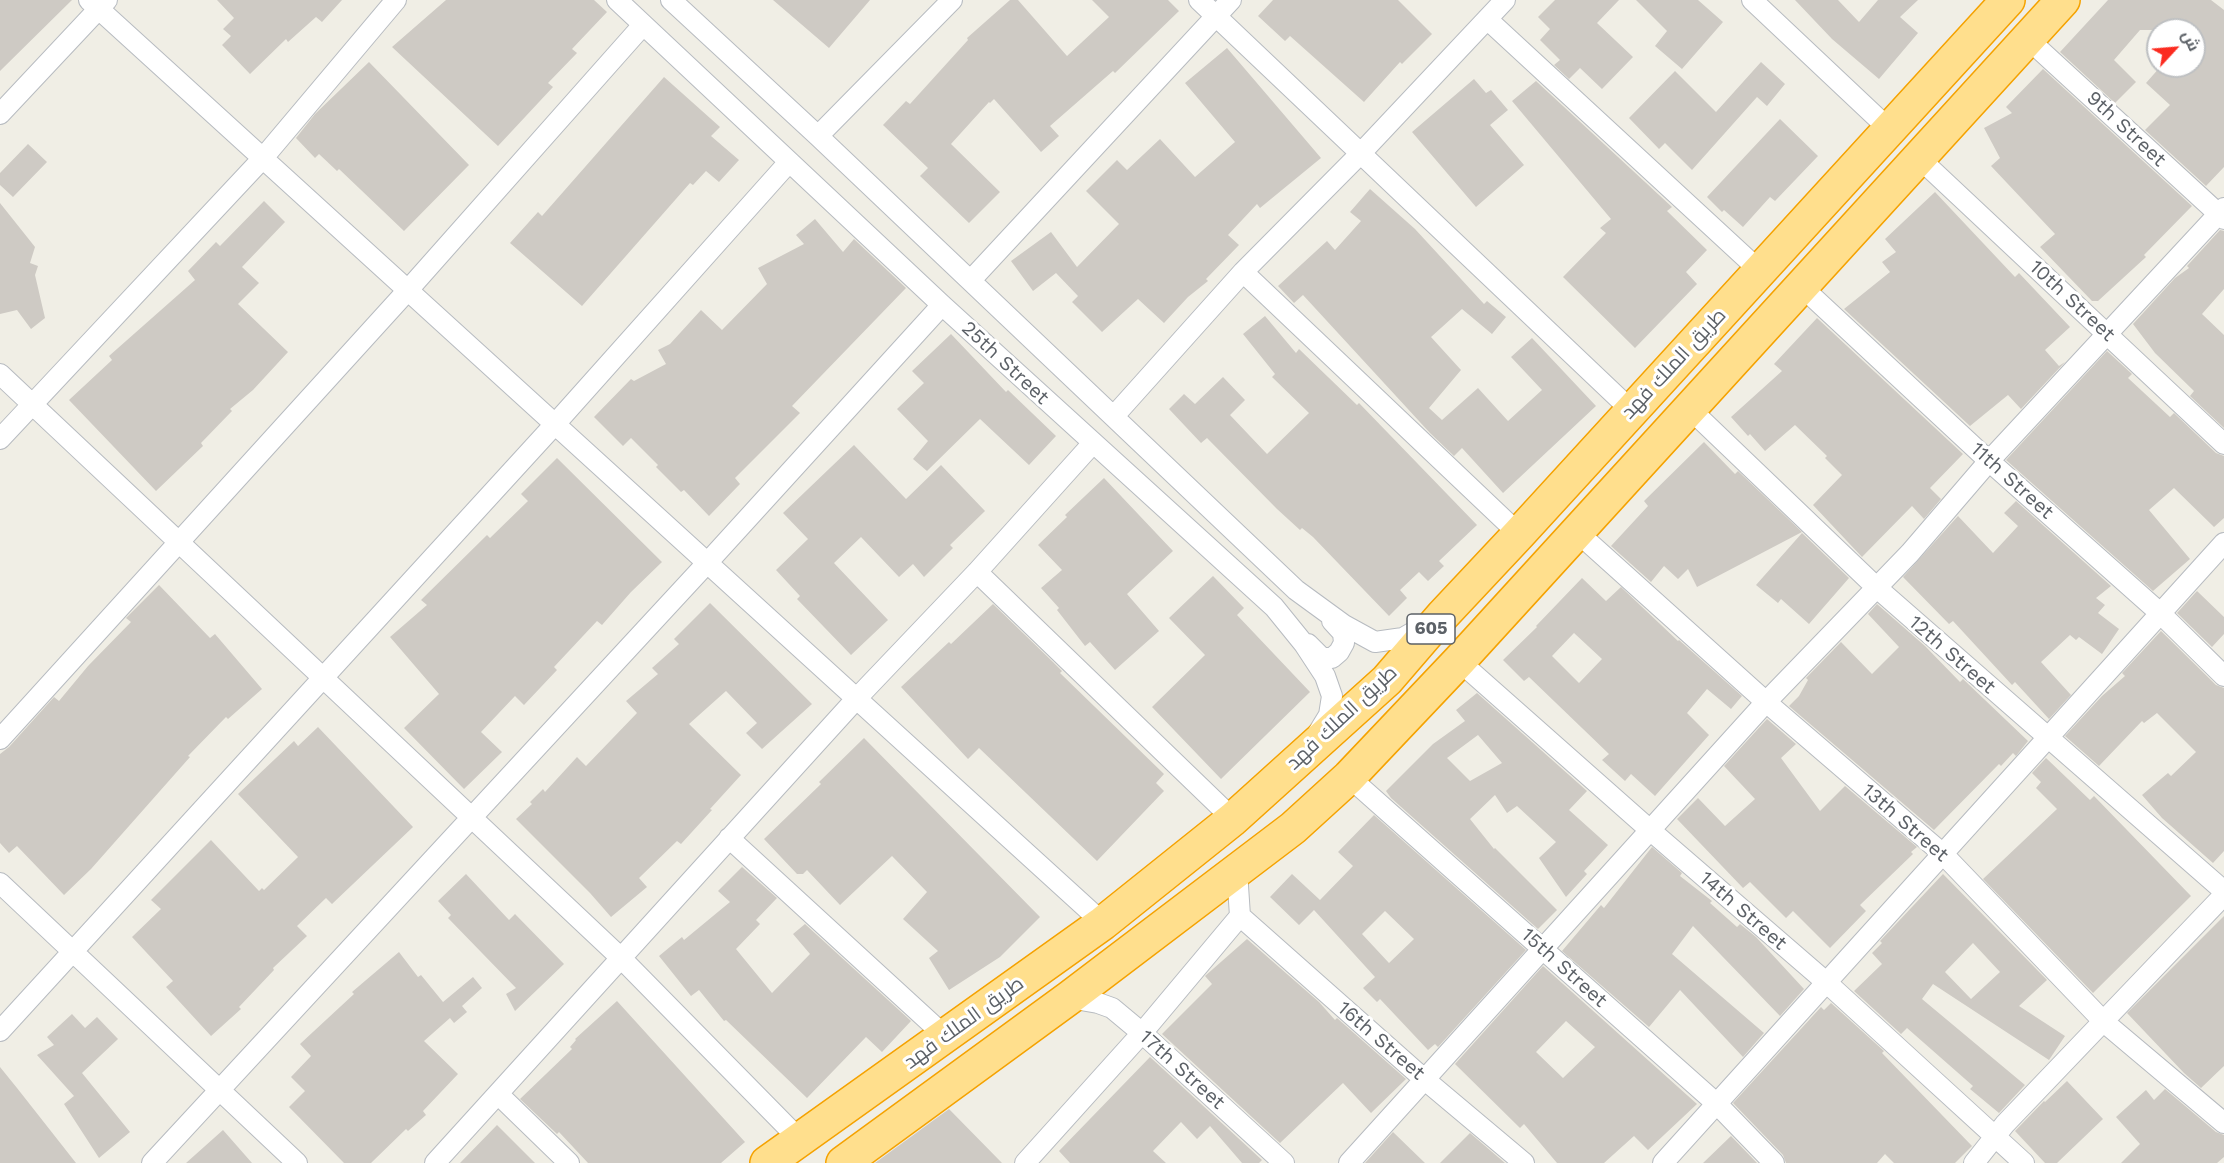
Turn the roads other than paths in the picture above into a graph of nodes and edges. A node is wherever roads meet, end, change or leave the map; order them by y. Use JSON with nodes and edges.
{"nodes":[{"id":1,"x":396,"y":0,"type":"edge"},
{"id":2,"x":617,"y":0,"type":"edge"},
{"id":3,"x":671,"y":0,"type":"edge"},
{"id":4,"x":952,"y":0,"type":"edge"},
{"id":5,"x":1199,"y":0,"type":"edge"},
{"id":6,"x":1231,"y":0,"type":"edge"},
{"id":7,"x":1505,"y":0,"type":"edge"},
{"id":8,"x":1752,"y":0,"type":"edge"},
{"id":9,"x":2063,"y":0,"type":"edge"},
{"id":10,"x":2004,"y":2,"type":"edge"},
{"id":11,"x":98,"y":3,"type":"edge"},
{"id":12,"x":1217,"y":16,"type":"junction"},
{"id":13,"x":1487,"y":19,"type":"junction"},
{"id":14,"x":643,"y":25,"type":"junction"},
{"id":15,"x":2028,"y":39,"type":"junction"},
{"id":16,"x":0,"y":114,"type":"edge"},
{"id":17,"x":1890,"y":130,"type":"junction"},
{"id":18,"x":818,"y":136,"type":"junction"},
{"id":19,"x":1361,"y":153,"type":"junction"},
{"id":20,"x":263,"y":158,"type":"junction"},
{"id":21,"x":1919,"y":158,"type":"junction"},
{"id":22,"x":789,"y":162,"type":"junction"},
{"id":23,"x":2222,"y":214,"type":"edge"},
{"id":24,"x":1760,"y":271,"type":"junction"},
{"id":25,"x":1243,"y":272,"type":"junction"},
{"id":26,"x":971,"y":280,"type":"junction"},
{"id":27,"x":1801,"y":286,"type":"junction"},
{"id":28,"x":408,"y":290,"type":"junction"},
{"id":29,"x":942,"y":305,"type":"junction"},
{"id":30,"x":2107,"y":334,"type":"junction"},
{"id":31,"x":0,"y":374,"type":"edge"},
{"id":32,"x":33,"y":404,"type":"junction"},
{"id":33,"x":1690,"y":409,"type":"junction"},
{"id":34,"x":1631,"y":410,"type":"junction"},
{"id":35,"x":1114,"y":416,"type":"junction"},
{"id":36,"x":556,"y":423,"type":"junction"},
{"id":37,"x":0,"y":439,"type":"edge"},
{"id":38,"x":1093,"y":443,"type":"junction"},
{"id":39,"x":2224,"y":444,"type":"edge"},
{"id":40,"x":1989,"y":461,"type":"junction"},
{"id":41,"x":1577,"y":532,"type":"junction"},
{"id":42,"x":1519,"y":534,"type":"junction"},
{"id":43,"x":179,"y":542,"type":"junction"},
{"id":44,"x":2224,"y":543,"type":"edge"},
{"id":45,"x":708,"y":562,"type":"junction"},
{"id":46,"x":977,"y":572,"type":"junction"},
{"id":47,"x":1876,"y":587,"type":"junction"},
{"id":48,"x":1296,"y":590,"type":"junction"},
{"id":49,"x":1274,"y":607,"type":"junction"},
{"id":50,"x":2160,"y":613,"type":"junction"},
{"id":51,"x":1443,"y":615,"type":"junction"},
{"id":52,"x":1459,"y":661,"type":"junction"},
{"id":53,"x":2224,"y":676,"type":"edge"},
{"id":54,"x":323,"y":677,"type":"junction"},
{"id":55,"x":857,"y":698,"type":"junction"},
{"id":56,"x":1766,"y":702,"type":"junction"},
{"id":57,"x":2048,"y":738,"type":"junction"},
{"id":58,"x":0,"y":739,"type":"edge"},
{"id":59,"x":1307,"y":751,"type":"junction"},
{"id":60,"x":1349,"y":777,"type":"junction"},
{"id":61,"x":472,"y":817,"type":"junction"},
{"id":62,"x":1233,"y":819,"type":"junction"},
{"id":63,"x":1650,"y":830,"type":"junction"},
{"id":64,"x":729,"y":838,"type":"junction"},
{"id":65,"x":1943,"y":854,"type":"junction"},
{"id":66,"x":1237,"y":871,"type":"junction"},
{"id":67,"x":0,"y":883,"type":"edge"},
{"id":68,"x":2224,"y":893,"type":"edge"},
{"id":69,"x":1240,"y":916,"type":"junction"},
{"id":70,"x":1103,"y":922,"type":"junction"},
{"id":71,"x":1543,"y":949,"type":"junction"},
{"id":72,"x":73,"y":951,"type":"junction"},
{"id":73,"x":621,"y":958,"type":"junction"},
{"id":74,"x":1826,"y":982,"type":"junction"},
{"id":75,"x":1069,"y":998,"type":"junction"},
{"id":76,"x":2104,"y":1022,"type":"junction"},
{"id":77,"x":0,"y":1031,"type":"edge"},
{"id":78,"x":1142,"y":1033,"type":"junction"},
{"id":79,"x":945,"y":1036,"type":"junction"},
{"id":80,"x":1424,"y":1079,"type":"junction"},
{"id":81,"x":219,"y":1090,"type":"junction"},
{"id":82,"x":498,"y":1094,"type":"junction"},
{"id":83,"x":1717,"y":1104,"type":"junction"},
{"id":84,"x":2224,"y":1123,"type":"edge"},
{"id":85,"x":1995,"y":1137,"type":"junction"},
{"id":86,"x":801,"y":1141,"type":"junction"},
{"id":87,"x":1031,"y":1161,"type":"edge"},
{"id":88,"x":152,"y":1163,"type":"edge"},
{"id":89,"x":297,"y":1163,"type":"edge"},
{"id":90,"x":435,"y":1163,"type":"edge"},
{"id":91,"x":569,"y":1163,"type":"edge"},
{"id":92,"x":768,"y":1163,"type":"edge"},
{"id":93,"x":843,"y":1163,"type":"edge"},
{"id":94,"x":1284,"y":1163,"type":"edge"},
{"id":95,"x":1349,"y":1163,"type":"edge"},
{"id":96,"x":1524,"y":1163,"type":"edge"},
{"id":97,"x":1663,"y":1163,"type":"edge"},
{"id":98,"x":1774,"y":1163,"type":"edge"},
{"id":99,"x":1974,"y":1163,"type":"edge"},
{"id":100,"x":2024,"y":1163,"type":"edge"}],
"edges":[{"from":1,"to":20,"type":"street"},
{"from":2,"to":14,"type":"street","name":"25th Street"},
{"from":3,"to":18,"type":"street","name":"25th Street"},
{"from":4,"to":18,"type":"street"},
{"from":5,"to":12,"type":"street"},
{"from":6,"to":12,"type":"street"},
{"from":7,"to":13,"type":"street"},
{"from":8,"to":17,"type":"street"},
{"from":9,"to":15,"type":"highway","name":"طريق الملك فهد","number":"605"},
{"from":10,"to":17,"type":"highway","name":"طريق الملك فهد","number":"605"},
{"from":11,"to":16,"type":"street"},
{"from":11,"to":20,"type":"street"},
{"from":12,"to":19,"type":"street"},
{"from":12,"to":26,"type":"street"},
{"from":13,"to":19,"type":"street"},
{"from":13,"to":24,"type":"street"},
{"from":14,"to":22,"type":"street","name":"25th Street"},
{"from":14,"to":28,"type":"street"},
{"from":15,"to":21,"type":"highway","name":"طريق الملك فهد","number":"605"},
{"from":15,"to":23,"type":"street","name":"9th Street"},
{"from":17,"to":24,"type":"highway","name":"طريق الملك فهد","number":"605"},
{"from":18,"to":26,"type":"street","name":"25th Street"},
{"from":19,"to":25,"type":"street"},
{"from":19,"to":34,"type":"street"},
{"from":20,"to":28,"type":"street"},
{"from":20,"to":32,"type":"street"},
{"from":21,"to":27,"type":"highway","name":"طريق الملك فهد","number":"605"},
{"from":21,"to":30,"type":"street","name":"10th Street"},
{"from":22,"to":29,"type":"street","name":"25th Street"},
{"from":22,"to":36,"type":"street"},
{"from":23,"to":30,"type":"street"},
{"from":24,"to":34,"type":"highway","name":"طريق الملك فهد","number":"605"},
{"from":25,"to":35,"type":"street"},
{"from":25,"to":42,"type":"street"},
{"from":26,"to":35,"type":"street","name":"25th Street"},
{"from":27,"to":33,"type":"highway","name":"طريق الملك فهد","number":"605"},
{"from":27,"to":40,"type":"street","name":"11th Street"},
{"from":28,"to":36,"type":"street"},
{"from":28,"to":43,"type":"street"},
{"from":29,"to":38,"type":"street","name":"25th Street"},
{"from":29,"to":45,"type":"street"},
{"from":30,"to":39,"type":"street","name":"10th Street"},
{"from":30,"to":40,"type":"street"},
{"from":31,"to":32,"type":"street"},
{"from":32,"to":37,"type":"street"},
{"from":32,"to":43,"type":"street"},
{"from":33,"to":41,"type":"highway","name":"طريق الملك فهد","number":"605"},
{"from":33,"to":47,"type":"street","name":"12th Street"},
{"from":34,"to":42,"type":"highway","name":"طريق الملك فهد","number":"605"},
{"from":35,"to":48,"type":"street","name":"25th Street"},
{"from":36,"to":45,"type":"street"},
{"from":36,"to":54,"type":"street"},
{"from":38,"to":46,"type":"street"},
{"from":38,"to":49,"type":"street","name":"25th Street"},
{"from":40,"to":47,"type":"street"},
{"from":40,"to":50,"type":"street","name":"11th Street"},
{"from":41,"to":52,"type":"highway","name":"طريق الملك فهد","number":"605"},
{"from":41,"to":56,"type":"street","name":"13th Street"},
{"from":42,"to":51,"type":"highway","name":"طريق الملك فهد","number":"605"},
{"from":43,"to":54,"type":"street"},
{"from":43,"to":58,"type":"street"},
{"from":44,"to":50,"type":"street"},
{"from":45,"to":55,"type":"street"},
{"from":45,"to":61,"type":"street"},
{"from":46,"to":55,"type":"street"},
{"from":46,"to":62,"type":"street"},
{"from":47,"to":56,"type":"street"},
{"from":47,"to":57,"type":"street","name":"12th Street"},
{"from":48,"to":49,"type":"street"},
{"from":48,"to":51,"type":"street","name":"25th Street"},
{"from":49,"to":59,"type":"street","name":"25th Street"},
{"from":50,"to":53,"type":"street","name":"11th Street"},
{"from":50,"to":57,"type":"street"},
{"from":51,"to":59,"type":"highway","name":"طريق الملك فهد","number":"605"},
{"from":52,"to":60,"type":"highway","name":"طريق الملك فهد","number":"605"},
{"from":52,"to":63,"type":"street","name":"14th Street"},
{"from":54,"to":61,"type":"street"},
{"from":54,"to":72,"type":"street"},
{"from":55,"to":64,"type":"street"},
{"from":55,"to":70,"type":"street"},
{"from":56,"to":63,"type":"street"},
{"from":56,"to":65,"type":"street","name":"13th Street"},
{"from":57,"to":65,"type":"street"},
{"from":57,"to":68,"type":"street","name":"12th Street"},
{"from":59,"to":62,"type":"highway","name":"طريق الملك فهد","number":"605"},
{"from":60,"to":66,"type":"highway","name":"طريق الملك فهد","number":"605"},
{"from":60,"to":71,"type":"street","name":"15th Street"},
{"from":61,"to":73,"type":"street"},
{"from":61,"to":81,"type":"street"},
{"from":62,"to":70,"type":"highway","name":"طريق الملك فهد","number":"605"},
{"from":63,"to":71,"type":"street"},
{"from":63,"to":74,"type":"street","name":"14th Street"},
{"from":64,"to":73,"type":"street"},
{"from":64,"to":79,"type":"street"},
{"from":65,"to":74,"type":"street"},
{"from":65,"to":76,"type":"street","name":"13th Street"},
{"from":66,"to":69,"type":"street"},
{"from":66,"to":75,"type":"highway","name":"طريق الملك فهد","number":"605"},
{"from":67,"to":72,"type":"street"},
{"from":68,"to":76,"type":"street"},
{"from":69,"to":78,"type":"street"},
{"from":69,"to":80,"type":"street","name":"16th Street"},
{"from":70,"to":79,"type":"highway","name":"طريق الملك فهد","number":"605"},
{"from":71,"to":80,"type":"street"},
{"from":71,"to":83,"type":"street","name":"15th Street"},
{"from":72,"to":77,"type":"street"},
{"from":72,"to":81,"type":"street"},
{"from":73,"to":82,"type":"street"},
{"from":73,"to":86,"type":"street"},
{"from":74,"to":83,"type":"street"},
{"from":74,"to":85,"type":"street","name":"14th Street"},
{"from":75,"to":78,"type":"street","name":"17th Street"},
{"from":75,"to":93,"type":"highway","name":"طريق الملك فهد","number":"605"},
{"from":76,"to":84,"type":"street","name":"13th Street"},
{"from":76,"to":85,"type":"street"},
{"from":78,"to":87,"type":"street"},
{"from":78,"to":94,"type":"street","name":"17th Street"},
{"from":79,"to":86,"type":"highway","name":"طريق الملك فهد","number":"605"},
{"from":80,"to":95,"type":"street"},
{"from":80,"to":96,"type":"street","name":"16th Street"},
{"from":81,"to":88,"type":"street"},
{"from":81,"to":89,"type":"street"},
{"from":82,"to":90,"type":"street"},
{"from":82,"to":91,"type":"street"},
{"from":83,"to":97,"type":"street"},
{"from":83,"to":98,"type":"street","name":"15th Street"},
{"from":85,"to":99,"type":"street"},
{"from":85,"to":100,"type":"street","name":"14th Street"},
{"from":86,"to":92,"type":"highway","name":"طريق الملك فهد","number":"605"}]}
